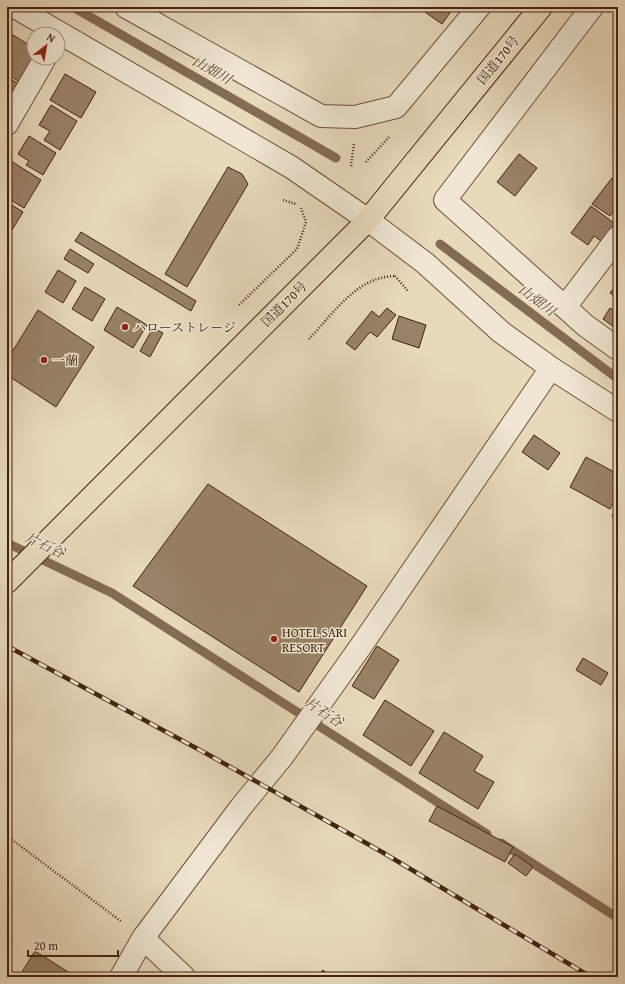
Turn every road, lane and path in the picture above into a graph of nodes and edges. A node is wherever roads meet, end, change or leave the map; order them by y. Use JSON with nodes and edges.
{"nodes":[{"id":1,"x":15,"y":7,"type":"edge"},
{"id":2,"x":126,"y":7,"type":"edge"},
{"id":3,"x":479,"y":7,"type":"edge"},
{"id":4,"x":541,"y":7,"type":"edge"},
{"id":5,"x":592,"y":7,"type":"edge"},
{"id":6,"x":45,"y":26,"type":"edge"},
{"id":7,"x":66,"y":39,"type":"edge"},
{"id":8,"x":40,"y":66,"type":"edge"},
{"id":9,"x":7,"y":124,"type":"edge"},
{"id":10,"x":283,"y":200,"type":"dead end"},
{"id":11,"x":299,"y":201,"type":"dead end"},
{"id":12,"x":300,"y":205,"type":"junction"},
{"id":13,"x":368,"y":220,"type":"junction"},
{"id":14,"x":618,"y":237,"type":"edge"},
{"id":15,"x":395,"y":276,"type":"junction"},
{"id":16,"x":401,"y":277,"type":"dead end"},
{"id":17,"x":408,"y":291,"type":"dead end"},
{"id":18,"x":240,"y":304,"type":"dead end"},
{"id":19,"x":565,"y":307,"type":"junction"},
{"id":20,"x":309,"y":339,"type":"dead end"},
{"id":21,"x":618,"y":349,"type":"edge"},
{"id":22,"x":551,"y":368,"type":"junction"},
{"id":23,"x":618,"y":411,"type":"edge"},
{"id":24,"x":7,"y":582,"type":"edge"},
{"id":25,"x":7,"y":836,"type":"edge"},
{"id":26,"x":144,"y":938,"type":"junction"},
{"id":27,"x":121,"y":977,"type":"edge"},
{"id":28,"x":184,"y":977,"type":"edge"}],
"edges":[{"from":1,"to":6,"type":"street"},
{"from":2,"to":3,"type":"street"},
{"from":4,"to":13,"type":"highway","name":"国道170号"},
{"from":5,"to":19,"type":"street"},
{"from":7,"to":13,"type":"street"},
{"from":8,"to":9,"type":"street"},
{"from":10,"to":12,"type":"path"},
{"from":11,"to":12,"type":"path"},
{"from":12,"to":18,"type":"path"},
{"from":13,"to":22,"type":"street"},
{"from":13,"to":24,"type":"highway","name":"国道170号"},
{"from":14,"to":19,"type":"street"},
{"from":15,"to":16,"type":"path"},
{"from":15,"to":17,"type":"path"},
{"from":15,"to":20,"type":"path"},
{"from":19,"to":21,"type":"street"},
{"from":22,"to":23,"type":"street"},
{"from":22,"to":26,"type":"street"},
{"from":25,"to":26,"type":"path"},
{"from":26,"to":27,"type":"street"},
{"from":26,"to":28,"type":"street"}]}
